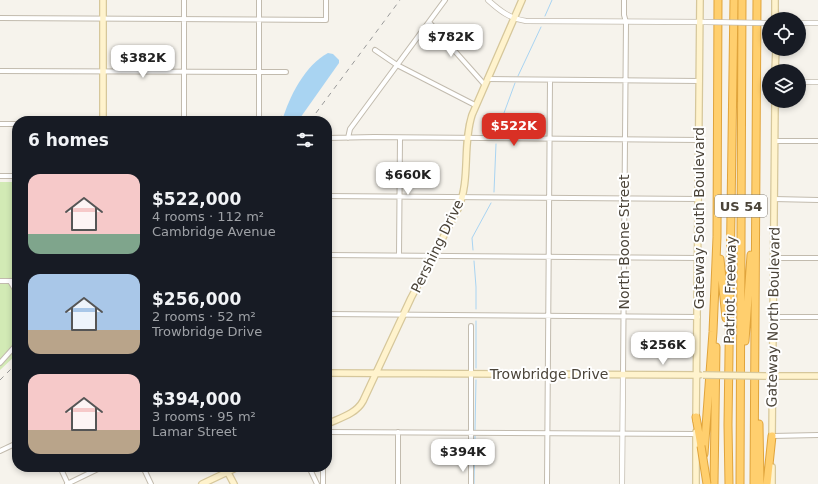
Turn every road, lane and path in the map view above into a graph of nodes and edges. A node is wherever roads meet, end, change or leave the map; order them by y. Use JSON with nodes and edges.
{"nodes":[{"id":1,"x":103,"y":0,"type":"edge"},
{"id":2,"x":184,"y":0,"type":"edge"},
{"id":3,"x":260,"y":0,"type":"edge"},
{"id":4,"x":326,"y":0,"type":"edge"},
{"id":5,"x":445,"y":0,"type":"edge"},
{"id":6,"x":488,"y":0,"type":"edge"},
{"id":7,"x":522,"y":0,"type":"edge"},
{"id":8,"x":624,"y":0,"type":"edge"},
{"id":9,"x":700,"y":0,"type":"edge"},
{"id":10,"x":718,"y":0,"type":"edge"},
{"id":11,"x":734,"y":0,"type":"edge"},
{"id":12,"x":742,"y":0,"type":"edge"},
{"id":13,"x":757,"y":0,"type":"edge"},
{"id":14,"x":775,"y":0,"type":"edge"},
{"id":15,"x":775,"y":12,"type":"edge"},
{"id":16,"x":0,"y":18,"type":"edge"},
{"id":17,"x":514,"y":18,"type":"junction"},
{"id":18,"x":103,"y":19,"type":"junction"},
{"id":19,"x":184,"y":19,"type":"junction"},
{"id":20,"x":259,"y":19,"type":"junction"},
{"id":21,"x":429,"y":22,"type":"junction"},
{"id":22,"x":626,"y":22,"type":"junction"},
{"id":23,"x":703,"y":22,"type":"junction"},
{"id":24,"x":762,"y":22,"type":"edge"},
{"id":25,"x":806,"y":23,"type":"edge"},
{"id":26,"x":818,"y":23,"type":"edge"},
{"id":27,"x":375,"y":50,"type":"dead end"},
{"id":28,"x":397,"y":65,"type":"junction"},
{"id":29,"x":0,"y":71,"type":"edge"},
{"id":30,"x":103,"y":71,"type":"junction"},
{"id":31,"x":184,"y":72,"type":"junction"},
{"id":32,"x":259,"y":72,"type":"junction"},
{"id":33,"x":286,"y":72,"type":"dead end"},
{"id":34,"x":550,"y":80,"type":"junction"},
{"id":35,"x":626,"y":80,"type":"junction"},
{"id":36,"x":700,"y":81,"type":"junction"},
{"id":37,"x":485,"y":82,"type":"junction"},
{"id":38,"x":806,"y":82,"type":"edge"},
{"id":39,"x":818,"y":82,"type":"edge"},
{"id":40,"x":475,"y":105,"type":"junction"},
{"id":41,"x":775,"y":108,"type":"edge"},
{"id":42,"x":103,"y":116,"type":"edge"},
{"id":43,"x":184,"y":116,"type":"edge"},
{"id":44,"x":259,"y":116,"type":"edge"},
{"id":45,"x":0,"y":124,"type":"edge"},
{"id":46,"x":12,"y":124,"type":"edge"},
{"id":47,"x":332,"y":138,"type":"edge"},
{"id":48,"x":348,"y":138,"type":"junction"},
{"id":49,"x":400,"y":138,"type":"junction"},
{"id":50,"x":468,"y":138,"type":"junction"},
{"id":51,"x":550,"y":139,"type":"junction"},
{"id":52,"x":625,"y":139,"type":"junction"},
{"id":53,"x":699,"y":140,"type":"junction"},
{"id":54,"x":775,"y":140,"type":"junction"},
{"id":55,"x":818,"y":141,"type":"edge"},
{"id":56,"x":0,"y":176,"type":"edge"},
{"id":57,"x":12,"y":176,"type":"edge"},
{"id":58,"x":332,"y":196,"type":"edge"},
{"id":59,"x":400,"y":196,"type":"junction"},
{"id":60,"x":462,"y":197,"type":"junction"},
{"id":61,"x":550,"y":198,"type":"junction"},
{"id":62,"x":624,"y":198,"type":"junction"},
{"id":63,"x":699,"y":199,"type":"junction"},
{"id":64,"x":774,"y":199,"type":"junction"},
{"id":65,"x":818,"y":200,"type":"edge"},
{"id":66,"x":756,"y":230,"type":"junction"},
{"id":67,"x":717,"y":237,"type":"junction"},
{"id":68,"x":332,"y":255,"type":"edge"},
{"id":69,"x":399,"y":255,"type":"junction"},
{"id":70,"x":433,"y":256,"type":"junction"},
{"id":71,"x":549,"y":256,"type":"junction"},
{"id":72,"x":624,"y":257,"type":"junction"},
{"id":73,"x":698,"y":258,"type":"junction"},
{"id":74,"x":774,"y":258,"type":"junction"},
{"id":75,"x":818,"y":258,"type":"edge"},
{"id":76,"x":715,"y":279,"type":"junction"},
{"id":77,"x":0,"y":281,"type":"edge"},
{"id":78,"x":10,"y":281,"type":"joint"},
{"id":79,"x":12,"y":285,"type":"edge"},
{"id":80,"x":332,"y":314,"type":"edge"},
{"id":81,"x":404,"y":314,"type":"junction"},
{"id":82,"x":549,"y":315,"type":"junction"},
{"id":83,"x":623,"y":316,"type":"junction"},
{"id":84,"x":698,"y":316,"type":"junction"},
{"id":85,"x":774,"y":317,"type":"junction"},
{"id":86,"x":818,"y":317,"type":"edge"},
{"id":87,"x":471,"y":326,"type":"dead end"},
{"id":88,"x":729,"y":332,"type":"junction"},
{"id":89,"x":12,"y":350,"type":"edge"},
{"id":90,"x":755,"y":359,"type":"junction"},
{"id":91,"x":0,"y":363,"type":"edge"},
{"id":92,"x":332,"y":373,"type":"edge"},
{"id":93,"x":376,"y":373,"type":"junction"},
{"id":94,"x":471,"y":374,"type":"junction"},
{"id":95,"x":548,"y":374,"type":"junction"},
{"id":96,"x":623,"y":375,"type":"junction"},
{"id":97,"x":700,"y":375,"type":"junction"},
{"id":98,"x":769,"y":376,"type":"junction"},
{"id":99,"x":818,"y":376,"type":"edge"},
{"id":100,"x":740,"y":412,"type":"junction"},
{"id":101,"x":696,"y":417,"type":"junction"},
{"id":102,"x":332,"y":422,"type":"edge"},
{"id":103,"x":332,"y":432,"type":"edge"},
{"id":104,"x":398,"y":432,"type":"junction"},
{"id":105,"x":471,"y":433,"type":"junction"},
{"id":106,"x":548,"y":433,"type":"junction"},
{"id":107,"x":623,"y":434,"type":"junction"},
{"id":108,"x":696,"y":434,"type":"junction"},
{"id":109,"x":818,"y":435,"type":"edge"},
{"id":110,"x":772,"y":436,"type":"junction"},
{"id":111,"x":12,"y":445,"type":"edge"},
{"id":112,"x":0,"y":451,"type":"edge"},
{"id":113,"x":62,"y":472,"type":"edge"},
{"id":114,"x":92,"y":472,"type":"edge"},
{"id":115,"x":145,"y":472,"type":"edge"},
{"id":116,"x":222,"y":472,"type":"edge"},
{"id":117,"x":228,"y":472,"type":"edge"},
{"id":118,"x":311,"y":472,"type":"edge"},
{"id":119,"x":323,"y":472,"type":"edge"},
{"id":120,"x":68,"y":484,"type":"edge"},
{"id":121,"x":151,"y":484,"type":"edge"},
{"id":122,"x":202,"y":484,"type":"edge"},
{"id":123,"x":234,"y":484,"type":"edge"},
{"id":124,"x":317,"y":484,"type":"edge"},
{"id":125,"x":323,"y":484,"type":"edge"},
{"id":126,"x":398,"y":484,"type":"edge"},
{"id":127,"x":471,"y":484,"type":"edge"},
{"id":128,"x":547,"y":484,"type":"edge"},
{"id":129,"x":622,"y":484,"type":"edge"},
{"id":130,"x":696,"y":484,"type":"edge"},
{"id":131,"x":703,"y":484,"type":"edge"},
{"id":132,"x":707,"y":484,"type":"edge"},
{"id":133,"x":714,"y":484,"type":"edge"},
{"id":134,"x":729,"y":484,"type":"edge"},
{"id":135,"x":740,"y":484,"type":"edge"},
{"id":136,"x":754,"y":484,"type":"edge"},
{"id":137,"x":760,"y":484,"type":"edge"},
{"id":138,"x":767,"y":484,"type":"edge"},
{"id":139,"x":772,"y":484,"type":"edge"}],
"edges":[{"from":1,"to":18,"type":"main road"},
{"from":2,"to":19,"type":"street"},
{"from":3,"to":20,"type":"street"},
{"from":4,"to":20,"type":"street"},
{"from":5,"to":21,"type":"street"},
{"from":6,"to":17,"type":"street"},
{"from":7,"to":17,"type":"main road","name":"Pershing Drive"},
{"from":8,"to":22,"type":"street","name":"North Boone Street"},
{"from":9,"to":23,"type":"main road","name":"Gateway South Boulevard"},
{"from":10,"to":67,"type":"highway"},
{"from":11,"to":88,"type":"highway","name":"Patriot Freeway","number":"US 54"},
{"from":12,"to":100,"type":"highway","name":"Patriot Freeway","number":"US 54"},
{"from":13,"to":66,"type":"highway"},
{"from":14,"to":15,"type":"main road"},
{"from":16,"to":18,"type":"street"},
{"from":17,"to":22,"type":"street"},
{"from":17,"to":37,"type":"main road","name":"Pershing Drive"},
{"from":18,"to":19,"type":"street"},
{"from":18,"to":30,"type":"main road"},
{"from":19,"to":20,"type":"street"},
{"from":19,"to":31,"type":"street"},
{"from":20,"to":32,"type":"street"},
{"from":21,"to":28,"type":"street"},
{"from":21,"to":37,"type":"street"},
{"from":22,"to":23,"type":"street"},
{"from":22,"to":35,"type":"street","name":"North Boone Street"},
{"from":23,"to":24,"type":"street","bridge":true},
{"from":23,"to":36,"type":"main road","name":"Gateway South Boulevard"},
{"from":25,"to":26,"type":"street"},
{"from":27,"to":28,"type":"street"},
{"from":28,"to":40,"type":"street"},
{"from":28,"to":48,"type":"street"},
{"from":29,"to":30,"type":"street"},
{"from":30,"to":31,"type":"street"},
{"from":30,"to":42,"type":"main road"},
{"from":31,"to":32,"type":"street"},
{"from":31,"to":43,"type":"street"},
{"from":32,"to":33,"type":"street"},
{"from":32,"to":44,"type":"street"},
{"from":34,"to":35,"type":"street"},
{"from":34,"to":37,"type":"street"},
{"from":34,"to":51,"type":"street"},
{"from":35,"to":36,"type":"street"},
{"from":35,"to":52,"type":"street","name":"North Boone Street"},
{"from":36,"to":53,"type":"main road","name":"Gateway South Boulevard"},
{"from":37,"to":40,"type":"main road","name":"Pershing Drive"},
{"from":38,"to":39,"type":"street"},
{"from":40,"to":50,"type":"main road","name":"Pershing Drive"},
{"from":41,"to":54,"type":"main road","name":"Gateway North Boulevard"},
{"from":45,"to":46,"type":"street"},
{"from":47,"to":48,"type":"street"},
{"from":48,"to":49,"type":"street"},
{"from":49,"to":50,"type":"street"},
{"from":49,"to":59,"type":"street"},
{"from":50,"to":51,"type":"street"},
{"from":50,"to":60,"type":"main road","name":"Pershing Drive"},
{"from":51,"to":52,"type":"street"},
{"from":51,"to":61,"type":"street"},
{"from":52,"to":53,"type":"street"},
{"from":52,"to":62,"type":"street","name":"North Boone Street"},
{"from":53,"to":63,"type":"main road","name":"Gateway South Boulevard"},
{"from":54,"to":55,"type":"street"},
{"from":54,"to":64,"type":"main road","name":"Gateway North Boulevard"},
{"from":56,"to":57,"type":"street"},
{"from":58,"to":59,"type":"street"},
{"from":59,"to":60,"type":"street"},
{"from":59,"to":69,"type":"street"},
{"from":60,"to":61,"type":"street"},
{"from":60,"to":70,"type":"main road","name":"Pershing Drive"},
{"from":61,"to":62,"type":"street"},
{"from":61,"to":71,"type":"street"},
{"from":62,"to":63,"type":"street"},
{"from":62,"to":72,"type":"street","name":"North Boone Street"},
{"from":63,"to":73,"type":"main road","name":"Gateway South Boulevard"},
{"from":64,"to":65,"type":"street"},
{"from":64,"to":74,"type":"main road","name":"Gateway North Boulevard"},
{"from":66,"to":90,"type":"highway"},
{"from":66,"to":100,"type":"highway"},
{"from":67,"to":76,"type":"highway"},
{"from":67,"to":88,"type":"highway"},
{"from":68,"to":69,"type":"street"},
{"from":69,"to":70,"type":"street"},
{"from":70,"to":71,"type":"street"},
{"from":70,"to":81,"type":"main road","name":"Pershing Drive"},
{"from":71,"to":72,"type":"street"},
{"from":71,"to":82,"type":"street"},
{"from":72,"to":73,"type":"street"},
{"from":72,"to":83,"type":"street","name":"North Boone Street"},
{"from":73,"to":84,"type":"main road","name":"Gateway South Boulevard"},
{"from":74,"to":75,"type":"street"},
{"from":74,"to":85,"type":"main road","name":"Gateway North Boulevard"},
{"from":76,"to":131,"type":"highway"},
{"from":76,"to":133,"type":"highway"},
{"from":77,"to":78,"type":"street"},
{"from":78,"to":79,"type":"street"},
{"from":80,"to":81,"type":"street"},
{"from":81,"to":82,"type":"street"},
{"from":81,"to":93,"type":"main road","name":"Pershing Drive"},
{"from":82,"to":83,"type":"street"},
{"from":82,"to":95,"type":"street"},
{"from":83,"to":84,"type":"street"},
{"from":83,"to":96,"type":"street","name":"North Boone Street"},
{"from":84,"to":97,"type":"main road","name":"Gateway South Boulevard"},
{"from":85,"to":86,"type":"street"},
{"from":85,"to":98,"type":"main road","name":"Gateway North Boulevard"},
{"from":87,"to":94,"type":"street"},
{"from":88,"to":134,"type":"highway","name":"Patriot Freeway","number":"US 54"},
{"from":89,"to":91,"type":"street"},
{"from":90,"to":136,"type":"highway"},
{"from":90,"to":137,"type":"highway"},
{"from":92,"to":93,"type":"main road","name":"Trowbridge Drive"},
{"from":93,"to":94,"type":"main road","name":"Trowbridge Drive"},
{"from":93,"to":102,"type":"main road","name":"Pershing Drive"},
{"from":94,"to":95,"type":"main road","name":"Trowbridge Drive"},
{"from":94,"to":105,"type":"street"},
{"from":95,"to":96,"type":"main road","name":"Trowbridge Drive"},
{"from":95,"to":106,"type":"street"},
{"from":96,"to":97,"type":"main road","name":"Trowbridge Drive"},
{"from":96,"to":107,"type":"street","name":"North Boone Street"},
{"from":97,"to":98,"type":"main road","name":"Trowbridge Drive","bridge":true},
{"from":97,"to":101,"type":"main road","name":"Gateway South Boulevard"},
{"from":98,"to":99,"type":"main road","name":"Trowbridge Drive"},
{"from":98,"to":110,"type":"main road","name":"Gateway North Boulevard"},
{"from":100,"to":135,"type":"highway","name":"Patriot Freeway","number":"US 54"},
{"from":101,"to":108,"type":"main road","name":"Gateway South Boulevard"},
{"from":101,"to":132,"type":"highway","bridge":true},
{"from":103,"to":104,"type":"street"},
{"from":104,"to":105,"type":"street"},
{"from":104,"to":126,"type":"street"},
{"from":105,"to":106,"type":"street"},
{"from":105,"to":127,"type":"street"},
{"from":106,"to":107,"type":"street"},
{"from":106,"to":128,"type":"street"},
{"from":107,"to":108,"type":"street"},
{"from":107,"to":129,"type":"street","name":"North Boone Street"},
{"from":108,"to":130,"type":"main road","name":"Gateway South Boulevard"},
{"from":109,"to":110,"type":"street"},
{"from":110,"to":138,"type":"highway"},
{"from":110,"to":139,"type":"main road","name":"Gateway North Boulevard"},
{"from":111,"to":112,"type":"street"},
{"from":113,"to":120,"type":"street"},
{"from":114,"to":120,"type":"street"},
{"from":115,"to":121,"type":"street"},
{"from":116,"to":122,"type":"main road"},
{"from":117,"to":123,"type":"main road"},
{"from":118,"to":124,"type":"street"},
{"from":119,"to":125,"type":"street"}]}
